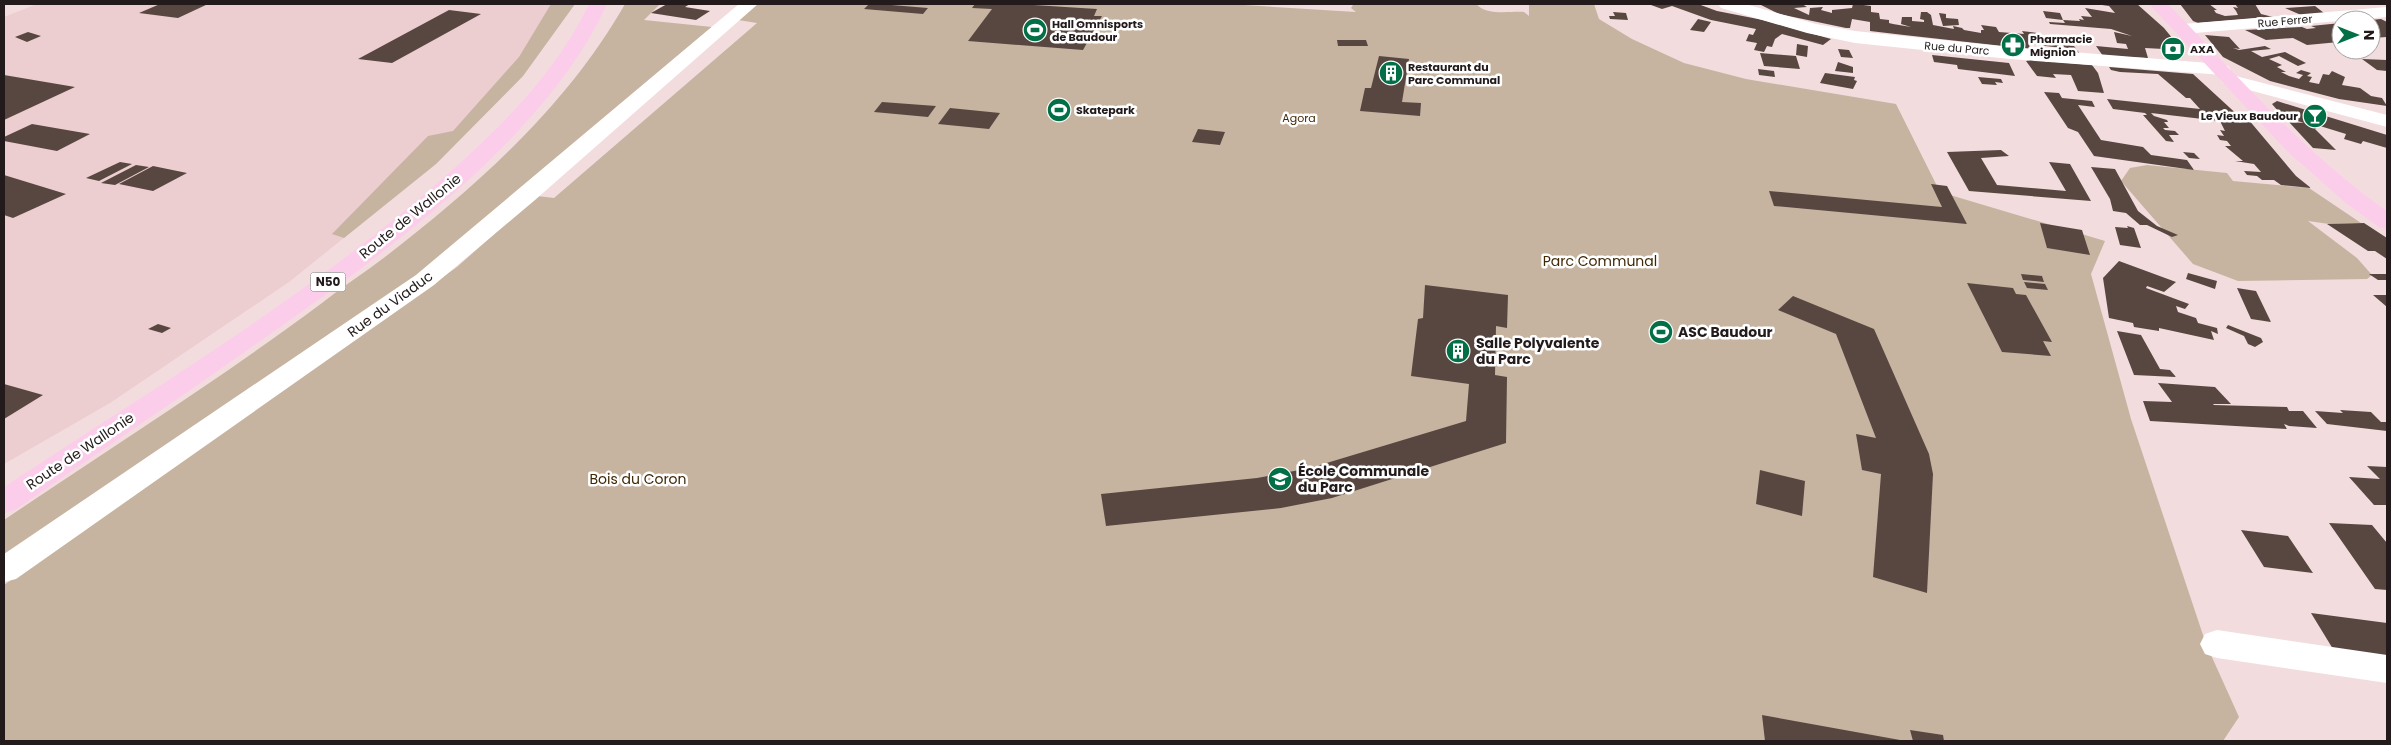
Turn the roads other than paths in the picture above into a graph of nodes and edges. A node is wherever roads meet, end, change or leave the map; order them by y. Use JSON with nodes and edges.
{"nodes":[{"id":1,"x":598,"y":4,"type":"edge"},
{"id":2,"x":749,"y":4,"type":"edge"},
{"id":3,"x":1727,"y":4,"type":"edge"},
{"id":4,"x":2158,"y":4,"type":"edge"},
{"id":5,"x":2387,"y":12,"type":"edge"},
{"id":6,"x":2183,"y":29,"type":"junction"},
{"id":7,"x":2226,"y":75,"type":"junction"},
{"id":8,"x":2387,"y":121,"type":"edge"},
{"id":9,"x":2387,"y":222,"type":"edge"},
{"id":10,"x":4,"y":502,"type":"edge"},
{"id":11,"x":4,"y":570,"type":"edge"},
{"id":12,"x":2217,"y":644,"type":"dead end"},
{"id":13,"x":2387,"y":669,"type":"edge"}],
"edges":[{"from":1,"to":10,"type":"main road","name":"Route de Wallonie","number":"N50"},
{"from":2,"to":11,"type":"street","name":"Rue du Viaduc"},
{"from":3,"to":7,"type":"street","name":"Rue du Parc"},
{"from":4,"to":6,"type":"main road"},
{"from":5,"to":6,"type":"street","name":"Rue Ferrer"},
{"from":6,"to":7,"type":"main road"},
{"from":7,"to":8,"type":"street","name":"Rue du Parc"},
{"from":7,"to":9,"type":"main road"},
{"from":12,"to":13,"type":"street"}]}
